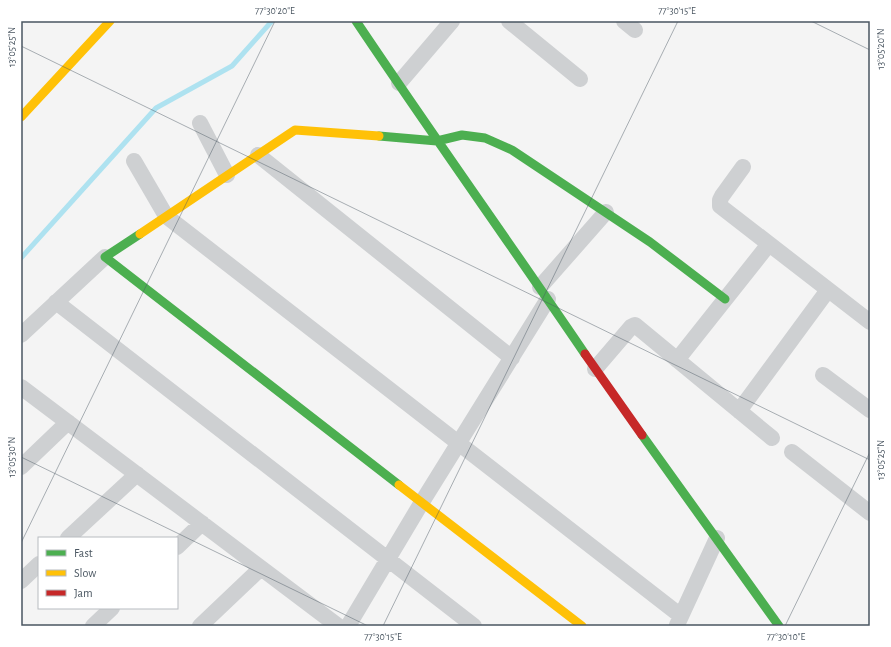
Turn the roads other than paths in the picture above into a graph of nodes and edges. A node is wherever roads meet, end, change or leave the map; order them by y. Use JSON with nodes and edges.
{"nodes":[{"id":1,"x":110,"y":21,"type":"edge"},
{"id":2,"x":356,"y":21,"type":"edge"},
{"id":3,"x":452,"y":21,"type":"edge"},
{"id":4,"x":509,"y":21,"type":"edge"},
{"id":5,"x":580,"y":79,"type":"dead end"},
{"id":6,"x":399,"y":83,"type":"junction"},
{"id":7,"x":21,"y":117,"type":"edge"},
{"id":8,"x":200,"y":123,"type":"dead end"},
{"id":9,"x":437,"y":141,"type":"junction"},
{"id":10,"x":258,"y":155,"type":"junction"},
{"id":11,"x":134,"y":161,"type":"dead end"},
{"id":12,"x":743,"y":167,"type":"dead end"},
{"id":13,"x":228,"y":176,"type":"junction"},
{"id":14,"x":606,"y":212,"type":"junction"},
{"id":15,"x":166,"y":216,"type":"junction"},
{"id":16,"x":769,"y":244,"type":"junction"},
{"id":17,"x":105,"y":257,"type":"junction"},
{"id":18,"x":828,"y":290,"type":"junction"},
{"id":19,"x":544,"y":293,"type":"junction"},
{"id":20,"x":725,"y":300,"type":"junction"},
{"id":21,"x":56,"y":302,"type":"junction"},
{"id":22,"x":870,"y":322,"type":"edge"},
{"id":23,"x":21,"y":335,"type":"edge"},
{"id":24,"x":512,"y":358,"type":"junction"},
{"id":25,"x":677,"y":360,"type":"junction"},
{"id":26,"x":595,"y":370,"type":"junction"},
{"id":27,"x":823,"y":375,"type":"dead end"},
{"id":28,"x":21,"y":387,"type":"edge"},
{"id":29,"x":870,"y":410,"type":"edge"},
{"id":30,"x":739,"y":411,"type":"junction"},
{"id":31,"x":68,"y":422,"type":"junction"},
{"id":32,"x":772,"y":438,"type":"dead end"},
{"id":33,"x":459,"y":444,"type":"junction"},
{"id":34,"x":792,"y":452,"type":"dead end"},
{"id":35,"x":21,"y":467,"type":"edge"},
{"id":36,"x":137,"y":474,"type":"junction"},
{"id":37,"x":422,"y":502,"type":"junction"},
{"id":38,"x":870,"y":513,"type":"edge"},
{"id":39,"x":202,"y":523,"type":"junction"},
{"id":40,"x":69,"y":537,"type":"edge"},
{"id":41,"x":717,"y":538,"type":"junction"},
{"id":42,"x":178,"y":546,"type":"edge"},
{"id":43,"x":388,"y":559,"type":"junction"},
{"id":44,"x":38,"y":565,"type":"edge"},
{"id":45,"x":261,"y":568,"type":"junction"},
{"id":46,"x":21,"y":581,"type":"edge"},
{"id":47,"x":111,"y":609,"type":"edge"},
{"id":48,"x":679,"y":621,"type":"edge"},
{"id":49,"x":93,"y":626,"type":"edge"},
{"id":50,"x":200,"y":626,"type":"edge"},
{"id":51,"x":338,"y":626,"type":"edge"},
{"id":52,"x":348,"y":626,"type":"edge"},
{"id":53,"x":474,"y":626,"type":"edge"},
{"id":54,"x":582,"y":626,"type":"edge"},
{"id":55,"x":779,"y":626,"type":"edge"}],
"edges":[{"from":1,"to":7,"type":"street"},
{"from":2,"to":6,"type":"street"},
{"from":3,"to":6,"type":"street"},
{"from":4,"to":5,"type":"street"},
{"from":6,"to":9,"type":"street"},
{"from":8,"to":13,"type":"street"},
{"from":9,"to":10,"type":"street"},
{"from":9,"to":14,"type":"street"},
{"from":9,"to":19,"type":"street"},
{"from":10,"to":13,"type":"street"},
{"from":10,"to":24,"type":"street"},
{"from":11,"to":15,"type":"street"},
{"from":12,"to":16,"type":"street"},
{"from":13,"to":15,"type":"street"},
{"from":14,"to":19,"type":"street"},
{"from":14,"to":20,"type":"street"},
{"from":15,"to":17,"type":"street"},
{"from":15,"to":33,"type":"street"},
{"from":16,"to":18,"type":"street"},
{"from":16,"to":20,"type":"street"},
{"from":17,"to":21,"type":"street"},
{"from":17,"to":37,"type":"street"},
{"from":18,"to":22,"type":"street"},
{"from":18,"to":30,"type":"street"},
{"from":19,"to":24,"type":"street"},
{"from":19,"to":26,"type":"street"},
{"from":20,"to":25,"type":"street"},
{"from":21,"to":23,"type":"street"},
{"from":21,"to":43,"type":"street"},
{"from":24,"to":33,"type":"street"},
{"from":25,"to":26,"type":"street"},
{"from":25,"to":30,"type":"street"},
{"from":26,"to":41,"type":"street"},
{"from":27,"to":29,"type":"street"},
{"from":28,"to":31,"type":"street"},
{"from":30,"to":32,"type":"street"},
{"from":31,"to":35,"type":"street"},
{"from":31,"to":36,"type":"street"},
{"from":33,"to":37,"type":"street"},
{"from":33,"to":48,"type":"street"},
{"from":34,"to":38,"type":"street"},
{"from":36,"to":39,"type":"street"},
{"from":36,"to":40,"type":"street"},
{"from":37,"to":43,"type":"street"},
{"from":37,"to":54,"type":"street"},
{"from":39,"to":42,"type":"street"},
{"from":39,"to":45,"type":"street"},
{"from":41,"to":48,"type":"street"},
{"from":41,"to":55,"type":"street"},
{"from":43,"to":52,"type":"street"},
{"from":43,"to":53,"type":"street"},
{"from":44,"to":46,"type":"street"},
{"from":45,"to":50,"type":"street"},
{"from":45,"to":51,"type":"street"},
{"from":47,"to":49,"type":"street"}]}
